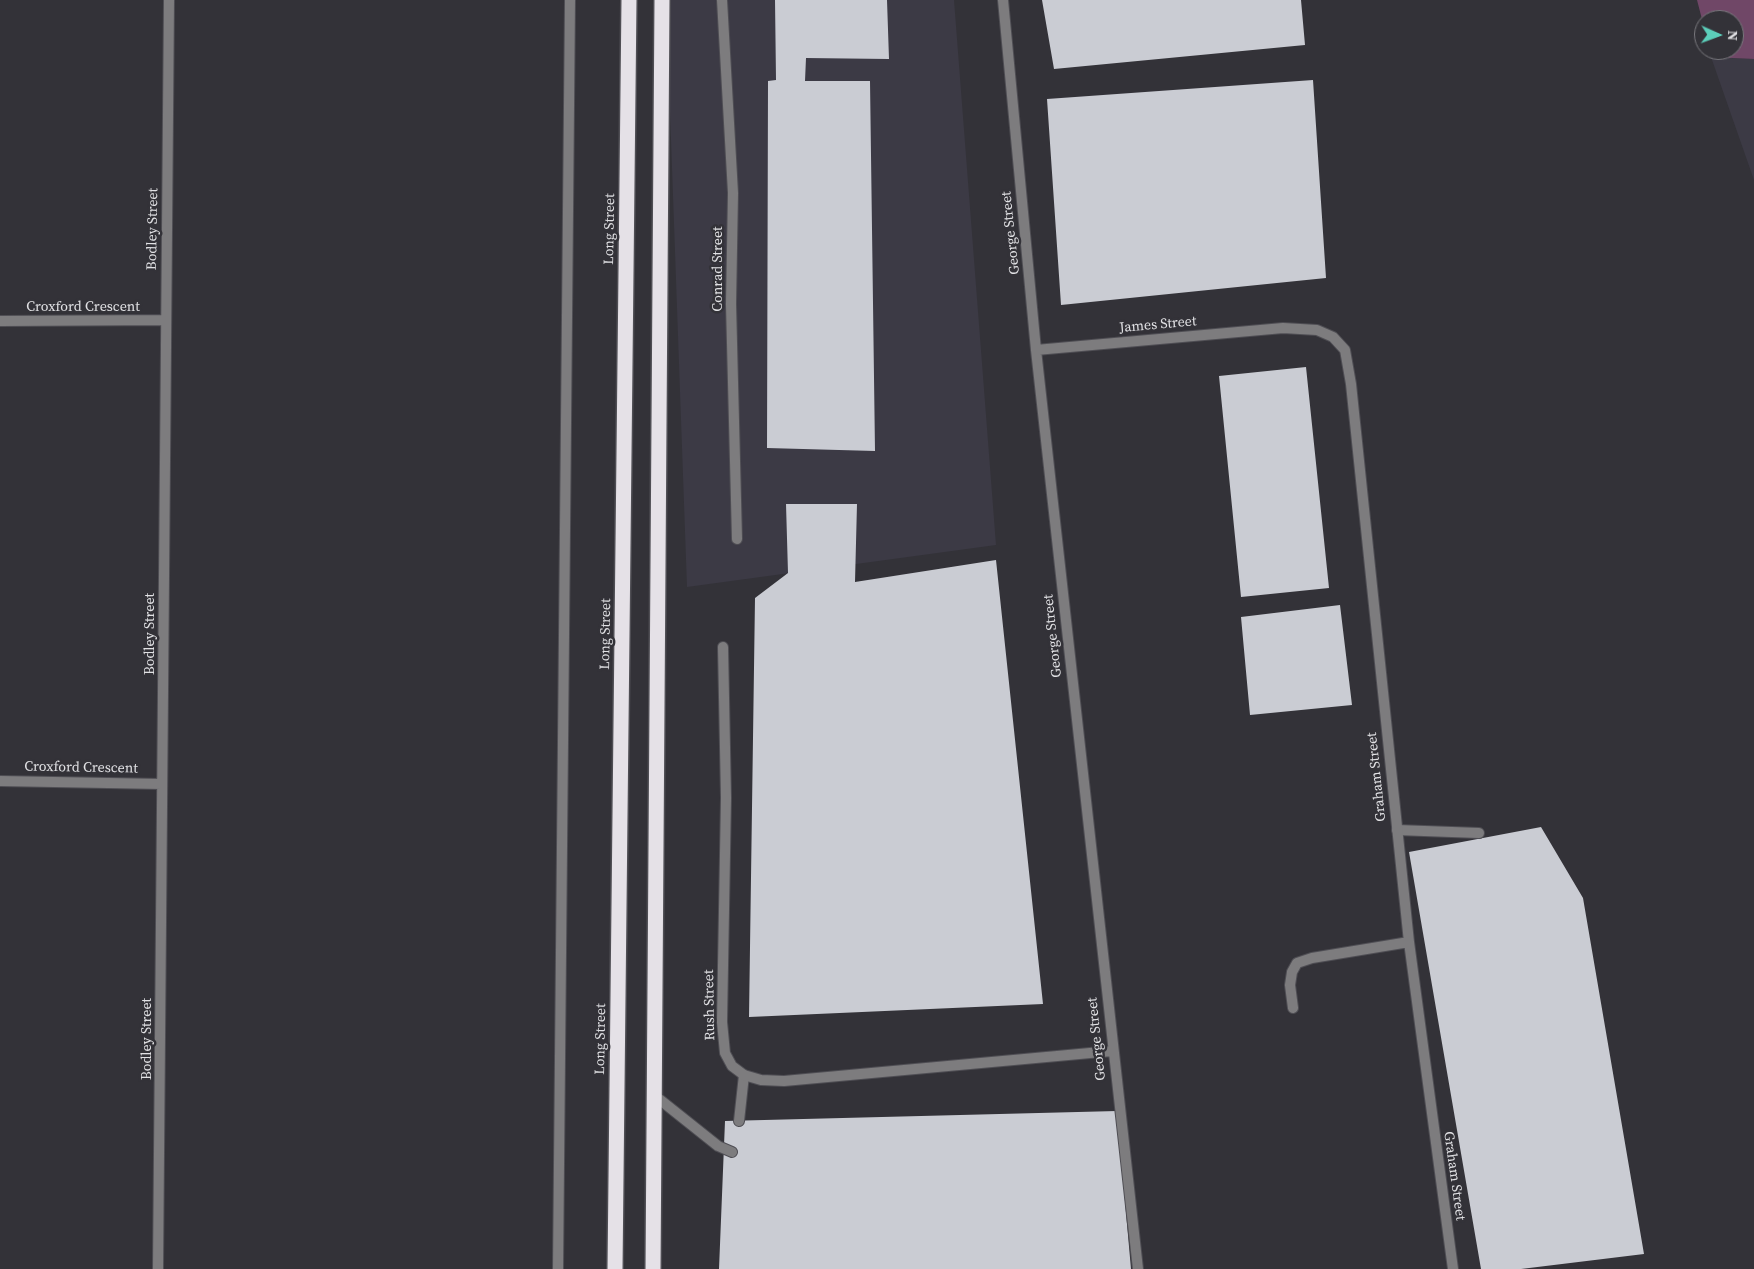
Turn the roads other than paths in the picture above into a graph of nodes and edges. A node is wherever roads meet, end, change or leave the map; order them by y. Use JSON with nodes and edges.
{"nodes":[{"id":1,"x":169,"y":0,"type":"edge"},
{"id":2,"x":570,"y":0,"type":"edge"},
{"id":3,"x":629,"y":0,"type":"edge"},
{"id":4,"x":662,"y":0,"type":"edge"},
{"id":5,"x":722,"y":0,"type":"edge"},
{"id":6,"x":1003,"y":0,"type":"edge"},
{"id":7,"x":166,"y":320,"type":"junction"},
{"id":8,"x":0,"y":321,"type":"edge"},
{"id":9,"x":1283,"y":328,"type":"joint"},
{"id":10,"x":1036,"y":350,"type":"junction"},
{"id":11,"x":737,"y":539,"type":"dead end"},
{"id":12,"x":723,"y":647,"type":"dead end"},
{"id":13,"x":0,"y":781,"type":"edge"},
{"id":14,"x":162,"y":784,"type":"junction"},
{"id":15,"x":1397,"y":830,"type":"junction"},
{"id":16,"x":1479,"y":834,"type":"dead end"},
{"id":17,"x":1408,"y":942,"type":"junction"},
{"id":18,"x":1293,"y":1008,"type":"dead end"},
{"id":19,"x":1112,"y":1051,"type":"junction"},
{"id":20,"x":744,"y":1075,"type":"junction"},
{"id":21,"x":654,"y":1095,"type":"junction"},
{"id":22,"x":739,"y":1121,"type":"dead end"},
{"id":23,"x":732,"y":1152,"type":"dead end"},
{"id":24,"x":158,"y":1269,"type":"edge"},
{"id":25,"x":558,"y":1269,"type":"edge"},
{"id":26,"x":615,"y":1269,"type":"edge"},
{"id":27,"x":653,"y":1269,"type":"edge"},
{"id":28,"x":1138,"y":1269,"type":"edge"},
{"id":29,"x":1453,"y":1269,"type":"edge"}],
"edges":[{"from":1,"to":7,"type":"street","name":"Bodley Street"},
{"from":2,"to":25,"type":"street"},
{"from":3,"to":26,"type":"highway","name":"Long Street"},
{"from":4,"to":21,"type":"highway"},
{"from":5,"to":11,"type":"street","name":"Conrad Street"},
{"from":6,"to":10,"type":"street","name":"George Street"},
{"from":7,"to":8,"type":"street","name":"Croxford Crescent"},
{"from":7,"to":14,"type":"street","name":"Bodley Street"},
{"from":9,"to":10,"type":"street","name":"James Street"},
{"from":9,"to":15,"type":"street","name":"Graham Street"},
{"from":10,"to":19,"type":"street","name":"George Street"},
{"from":12,"to":20,"type":"street","name":"Rush Street"},
{"from":13,"to":14,"type":"street","name":"Croxford Crescent"},
{"from":14,"to":24,"type":"street","name":"Bodley Street"},
{"from":15,"to":16,"type":"street"},
{"from":15,"to":17,"type":"street","name":"Graham Street"},
{"from":17,"to":18,"type":"street"},
{"from":17,"to":29,"type":"street","name":"Graham Street"},
{"from":19,"to":20,"type":"street"},
{"from":19,"to":28,"type":"street","name":"George Street"},
{"from":20,"to":22,"type":"street"},
{"from":21,"to":23,"type":"street"},
{"from":21,"to":27,"type":"highway"}]}
